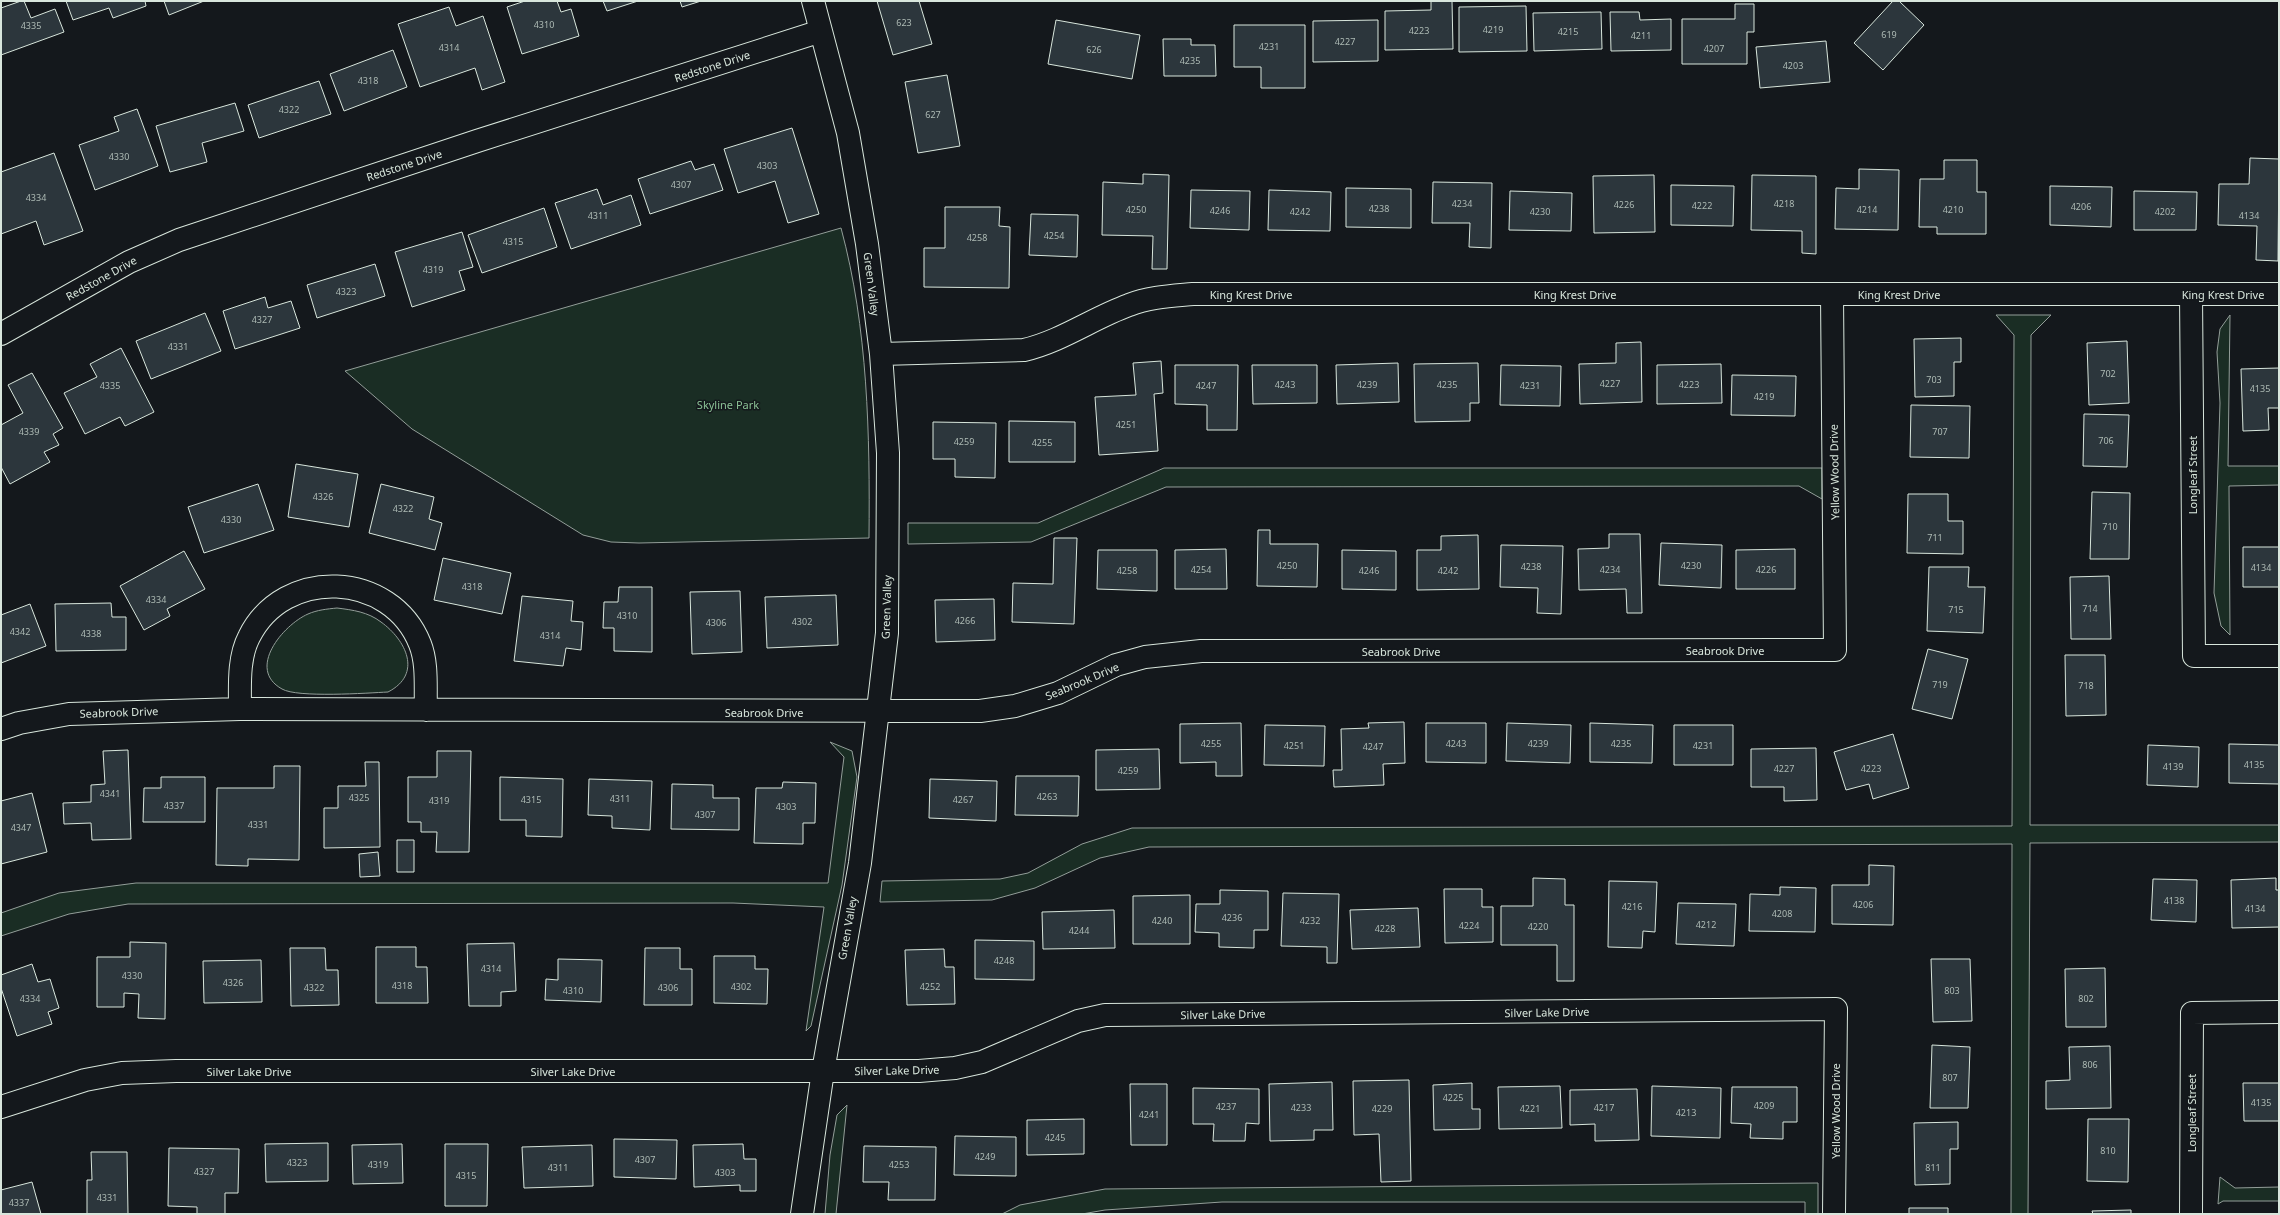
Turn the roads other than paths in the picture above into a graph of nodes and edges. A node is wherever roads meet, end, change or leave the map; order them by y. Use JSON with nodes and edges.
{"nodes":[{"id":1,"x":814,"y":1,"type":"edge"},
{"id":2,"x":821,"y":31,"type":"junction"},
{"id":3,"x":1832,"y":294,"type":"junction"},
{"id":4,"x":2191,"y":294,"type":"junction"},
{"id":5,"x":2279,"y":294,"type":"edge"},
{"id":6,"x":1,"y":334,"type":"edge"},
{"id":7,"x":881,"y":354,"type":"junction"},
{"id":8,"x":1835,"y":650,"type":"joint"},
{"id":9,"x":2279,"y":656,"type":"edge"},
{"id":10,"x":240,"y":709,"type":"junction"},
{"id":11,"x":426,"y":710,"type":"junction"},
{"id":12,"x":876,"y":712,"type":"junction"},
{"id":13,"x":1,"y":729,"type":"edge"},
{"id":14,"x":1836,"y":1009,"type":"joint"},
{"id":15,"x":2279,"y":1012,"type":"edge"},
{"id":16,"x":824,"y":1071,"type":"junction"},
{"id":17,"x":1,"y":1107,"type":"edge"},
{"id":18,"x":802,"y":1214,"type":"edge"},
{"id":19,"x":1834,"y":1214,"type":"edge"},
{"id":20,"x":2191,"y":1214,"type":"edge"}],
"edges":[{"from":1,"to":2,"type":"street","name":"Green Valley"},
{"from":2,"to":6,"type":"street","name":"Redstone Drive"},
{"from":2,"to":7,"type":"street","name":"Green Valley"},
{"from":3,"to":4,"type":"street","name":"King Krest Drive"},
{"from":3,"to":7,"type":"street","name":"King Krest Drive"},
{"from":3,"to":8,"type":"street","name":"Yellow Wood Drive"},
{"from":4,"to":5,"type":"street","name":"King Krest Drive"},
{"from":4,"to":9,"type":"street","name":"Longleaf Street"},
{"from":7,"to":12,"type":"street","name":"Green Valley"},
{"from":8,"to":12,"type":"street","name":"Seabrook Drive"},
{"from":10,"to":11,"type":"street","name":"Seabrook Drive"},
{"from":10,"to":11,"type":"street"},
{"from":10,"to":13,"type":"street","name":"Seabrook Drive"},
{"from":11,"to":12,"type":"street","name":"Seabrook Drive"},
{"from":12,"to":16,"type":"street","name":"Green Valley"},
{"from":14,"to":16,"type":"street","name":"Silver Lake Drive"},
{"from":14,"to":19,"type":"street","name":"Yellow Wood Drive"},
{"from":15,"to":20,"type":"street","name":"Longleaf Street"},
{"from":16,"to":17,"type":"street","name":"Silver Lake Drive"},
{"from":16,"to":18,"type":"street","name":"Green Valley"}]}
